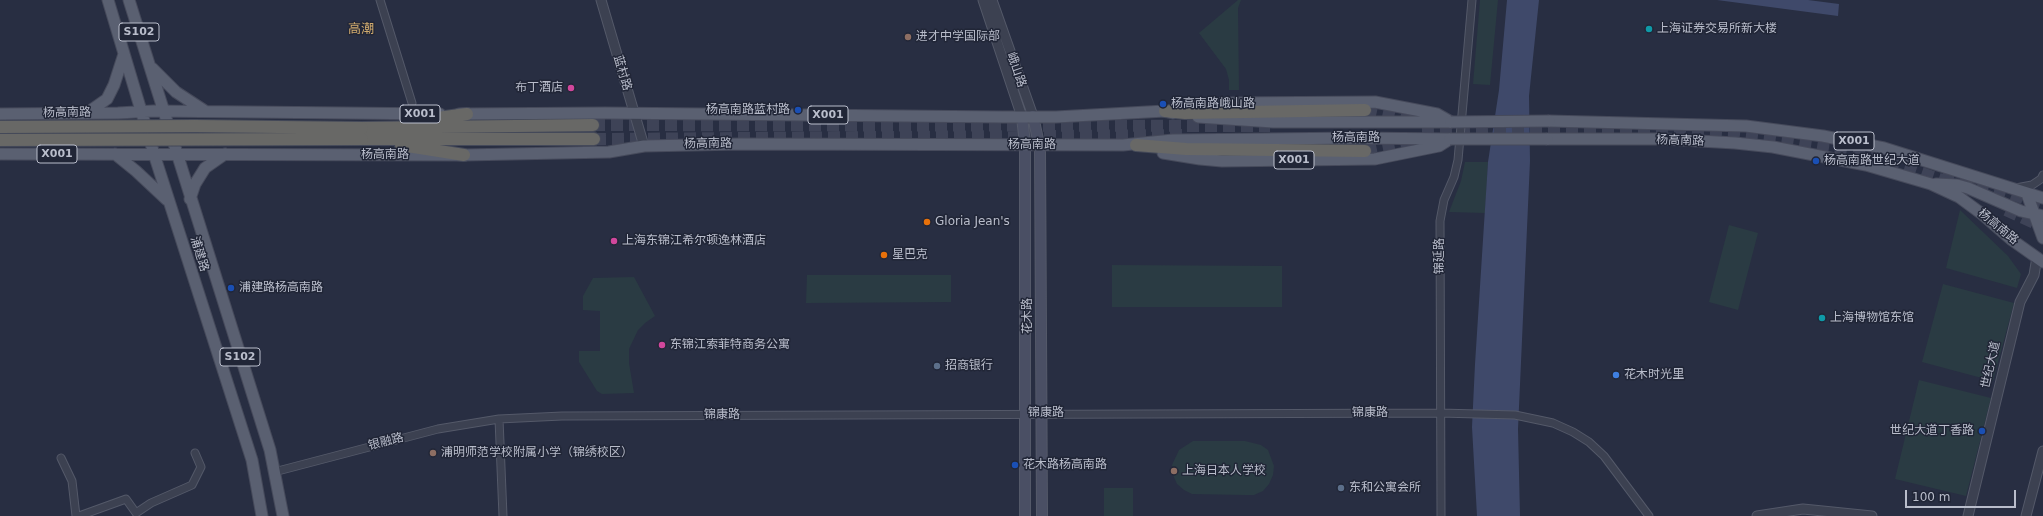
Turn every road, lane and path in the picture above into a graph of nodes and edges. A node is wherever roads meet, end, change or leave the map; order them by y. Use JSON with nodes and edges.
{"nodes":[{"id":1,"x":108,"y":0,"type":"edge"},
{"id":2,"x":129,"y":0,"type":"edge"},
{"id":3,"x":380,"y":0,"type":"edge"},
{"id":4,"x":601,"y":0,"type":"edge"},
{"id":5,"x":983,"y":0,"type":"edge"},
{"id":6,"x":992,"y":0,"type":"edge"},
{"id":7,"x":1472,"y":0,"type":"edge"},
{"id":8,"x":124,"y":54,"type":"junction"},
{"id":9,"x":149,"y":64,"type":"junction"},
{"id":10,"x":412,"y":103,"type":"dead end"},
{"id":11,"x":1365,"y":110,"type":"tunnel mouth"},
{"id":12,"x":141,"y":111,"type":"junction"},
{"id":13,"x":163,"y":111,"type":"junction"},
{"id":14,"x":206,"y":111,"type":"junction"},
{"id":15,"x":1165,"y":112,"type":"junction"},
{"id":16,"x":87,"y":113,"type":"junction"},
{"id":17,"x":0,"y":114,"type":"edge"},
{"id":18,"x":467,"y":114,"type":"junction"},
{"id":19,"x":634,"y":114,"type":"junction"},
{"id":20,"x":1027,"y":116,"type":"junction"},
{"id":21,"x":1451,"y":122,"type":"junction"},
{"id":22,"x":593,"y":125,"type":"tunnel mouth"},
{"id":23,"x":0,"y":127,"type":"edge"},
{"id":24,"x":362,"y":134,"type":"junction"},
{"id":25,"x":594,"y":139,"type":"tunnel mouth"},
{"id":26,"x":1450,"y":139,"type":"junction"},
{"id":27,"x":0,"y":140,"type":"edge"},
{"id":28,"x":1025,"y":144,"type":"junction"},
{"id":29,"x":1039,"y":144,"type":"junction"},
{"id":30,"x":1136,"y":145,"type":"junction"},
{"id":31,"x":644,"y":146,"type":"junction"},
{"id":32,"x":1365,"y":151,"type":"tunnel mouth"},
{"id":33,"x":0,"y":154,"type":"edge"},
{"id":34,"x":115,"y":154,"type":"junction"},
{"id":35,"x":154,"y":154,"type":"junction"},
{"id":36,"x":176,"y":154,"type":"junction"},
{"id":37,"x":225,"y":154,"type":"junction"},
{"id":38,"x":464,"y":155,"type":"junction"},
{"id":39,"x":2043,"y":175,"type":"edge"},
{"id":40,"x":1931,"y":184,"type":"junction"},
{"id":41,"x":2006,"y":187,"type":"junction"},
{"id":42,"x":2027,"y":194,"type":"junction"},
{"id":43,"x":2043,"y":198,"type":"edge"},
{"id":44,"x":190,"y":199,"type":"junction"},
{"id":45,"x":169,"y":202,"type":"junction"},
{"id":46,"x":2038,"y":215,"type":"edge"},
{"id":47,"x":2043,"y":221,"type":"edge"},
{"id":48,"x":2042,"y":236,"type":"edge"},
{"id":49,"x":2040,"y":259,"type":"edge"},
{"id":50,"x":1025,"y":413,"type":"junction"},
{"id":51,"x":1440,"y":413,"type":"junction"},
{"id":52,"x":1041,"y":414,"type":"junction"},
{"id":53,"x":499,"y":419,"type":"junction"},
{"id":54,"x":2043,"y":451,"type":"edge"},
{"id":55,"x":196,"y":453,"type":"dead end"},
{"id":56,"x":61,"y":458,"type":"dead end"},
{"id":57,"x":274,"y":472,"type":"junction"},
{"id":58,"x":1648,"y":515,"type":"edge"},
{"id":59,"x":76,"y":516,"type":"edge"},
{"id":60,"x":79,"y":516,"type":"edge"},
{"id":61,"x":262,"y":516,"type":"edge"},
{"id":62,"x":283,"y":516,"type":"edge"},
{"id":63,"x":503,"y":516,"type":"edge"},
{"id":64,"x":1025,"y":516,"type":"edge"},
{"id":65,"x":1042,"y":516,"type":"edge"},
{"id":66,"x":1441,"y":516,"type":"edge"},
{"id":67,"x":1757,"y":516,"type":"edge"},
{"id":68,"x":1872,"y":516,"type":"edge"},
{"id":69,"x":1968,"y":516,"type":"edge"},
{"id":70,"x":2026,"y":516,"type":"edge"}],
"edges":[{"from":1,"to":8,"type":"main road","name":"浦建路","number":"S102"},
{"from":2,"to":9,"type":"main road","name":"浦建路","number":"S102"},
{"from":3,"to":10,"type":"street"},
{"from":4,"to":19,"type":"street","name":"蓝村路"},
{"from":5,"to":20,"type":"street","name":"峨山路"},
{"from":6,"to":20,"type":"street","name":"峨山路"},
{"from":7,"to":51,"type":"street","name":"锦延路"},
{"from":8,"to":12,"type":"main road","name":"浦建路","number":"S102"},
{"from":8,"to":16,"type":"main road"},
{"from":9,"to":13,"type":"main road","name":"浦建路","number":"S102"},
{"from":9,"to":14,"type":"main road"},
{"from":11,"to":15,"type":"highway"},
{"from":12,"to":13,"type":"main road","name":"杨高南路","number":"X001"},
{"from":12,"to":16,"type":"main road","name":"杨高南路","number":"X001"},
{"from":12,"to":35,"type":"main road","name":"浦建路","number":"S102"},
{"from":13,"to":14,"type":"main road","name":"杨高南路","number":"X001"},
{"from":13,"to":36,"type":"main road","name":"浦建路","number":"S102"},
{"from":14,"to":18,"type":"main road","name":"杨高南路","number":"X001"},
{"from":15,"to":20,"type":"main road","name":"杨高南路","number":"X001"},
{"from":15,"to":21,"type":"main road","name":"杨高南路","number":"X001"},
{"from":15,"to":21,"type":"main road","number":"X001"},
{"from":16,"to":17,"type":"main road","name":"杨高南路","number":"X001"},
{"from":18,"to":19,"type":"main road","name":"杨高南路","number":"X001"},
{"from":18,"to":24,"type":"highway"},
{"from":19,"to":20,"type":"main road","name":"杨高南路","number":"X001"},
{"from":19,"to":31,"type":"street","name":"蓝村路"},
{"from":20,"to":28,"type":"main road","name":"花木路"},
{"from":20,"to":29,"type":"main road","name":"花木路"},
{"from":21,"to":41,"type":"main road","name":"杨高南路","number":"X001","bridge":true},
{"from":22,"to":24,"type":"highway","name":"杨高南路","number":"X001"},
{"from":23,"to":24,"type":"highway","name":"杨高南路","number":"X001","bridge":true},
{"from":24,"to":25,"type":"highway","name":"杨高南路","number":"X001"},
{"from":24,"to":27,"type":"highway","name":"杨高南路","number":"X001","bridge":true},
{"from":24,"to":38,"type":"highway"},
{"from":26,"to":30,"type":"main road","name":"杨高南路","number":"X001"},
{"from":26,"to":30,"type":"main road","number":"X001"},
{"from":26,"to":40,"type":"main road","name":"杨高南路","number":"X001","bridge":true},
{"from":28,"to":29,"type":"main road","name":"杨高南路","number":"X001"},
{"from":28,"to":31,"type":"main road","name":"杨高南路","number":"X001"},
{"from":28,"to":50,"type":"main road","name":"花木路"},
{"from":29,"to":30,"type":"main road","name":"杨高南路","number":"X001"},
{"from":29,"to":52,"type":"main road","name":"花木路"},
{"from":30,"to":32,"type":"highway"},
{"from":31,"to":38,"type":"main road","name":"杨高南路","number":"X001"},
{"from":33,"to":34,"type":"main road","name":"杨高南路","number":"X001"},
{"from":34,"to":35,"type":"main road","name":"杨高南路","number":"X001"},
{"from":34,"to":45,"type":"main road"},
{"from":35,"to":36,"type":"main road","name":"杨高南路","number":"X001"},
{"from":35,"to":45,"type":"main road","name":"浦建路","number":"S102"},
{"from":36,"to":37,"type":"main road","name":"杨高南路","number":"X001"},
{"from":36,"to":44,"type":"main road","name":"浦建路","number":"S102"},
{"from":37,"to":38,"type":"main road","name":"杨高南路","number":"X001"},
{"from":37,"to":44,"type":"main road"},
{"from":39,"to":41,"type":"street"},
{"from":40,"to":46,"type":"main road"},
{"from":40,"to":49,"type":"main road","name":"杨高南路","number":"X001"},
{"from":41,"to":42,"type":"main road","name":"杨高南路","number":"X001"},
{"from":42,"to":43,"type":"main road","name":"杨高南路","number":"X001"},
{"from":42,"to":46,"type":"main road"},
{"from":44,"to":57,"type":"main road","name":"浦建路","number":"S102"},
{"from":45,"to":61,"type":"main road","name":"浦建路","number":"S102"},
{"from":46,"to":48,"type":"main road"},
{"from":47,"to":48,"type":"main road","name":"世纪大道"},
{"from":48,"to":49,"type":"main road","name":"世纪大道"},
{"from":49,"to":69,"type":"street","name":"世纪大道"},
{"from":50,"to":52,"type":"street","name":"锦康路"},
{"from":50,"to":53,"type":"street","name":"锦康路"},
{"from":50,"to":64,"type":"main road","name":"花木路"},
{"from":51,"to":52,"type":"street","name":"锦康路"},
{"from":51,"to":58,"type":"street","name":"锦康路"},
{"from":51,"to":66,"type":"street","name":"锦延路"},
{"from":52,"to":65,"type":"main road","name":"花木路"},
{"from":53,"to":57,"type":"street","name":"银融路"},
{"from":53,"to":63,"type":"street"},
{"from":54,"to":70,"type":"street"},
{"from":55,"to":60,"type":"street"},
{"from":56,"to":59,"type":"street"},
{"from":57,"to":62,"type":"main road","name":"浦建路","number":"S102"},
{"from":67,"to":68,"type":"street"}]}
